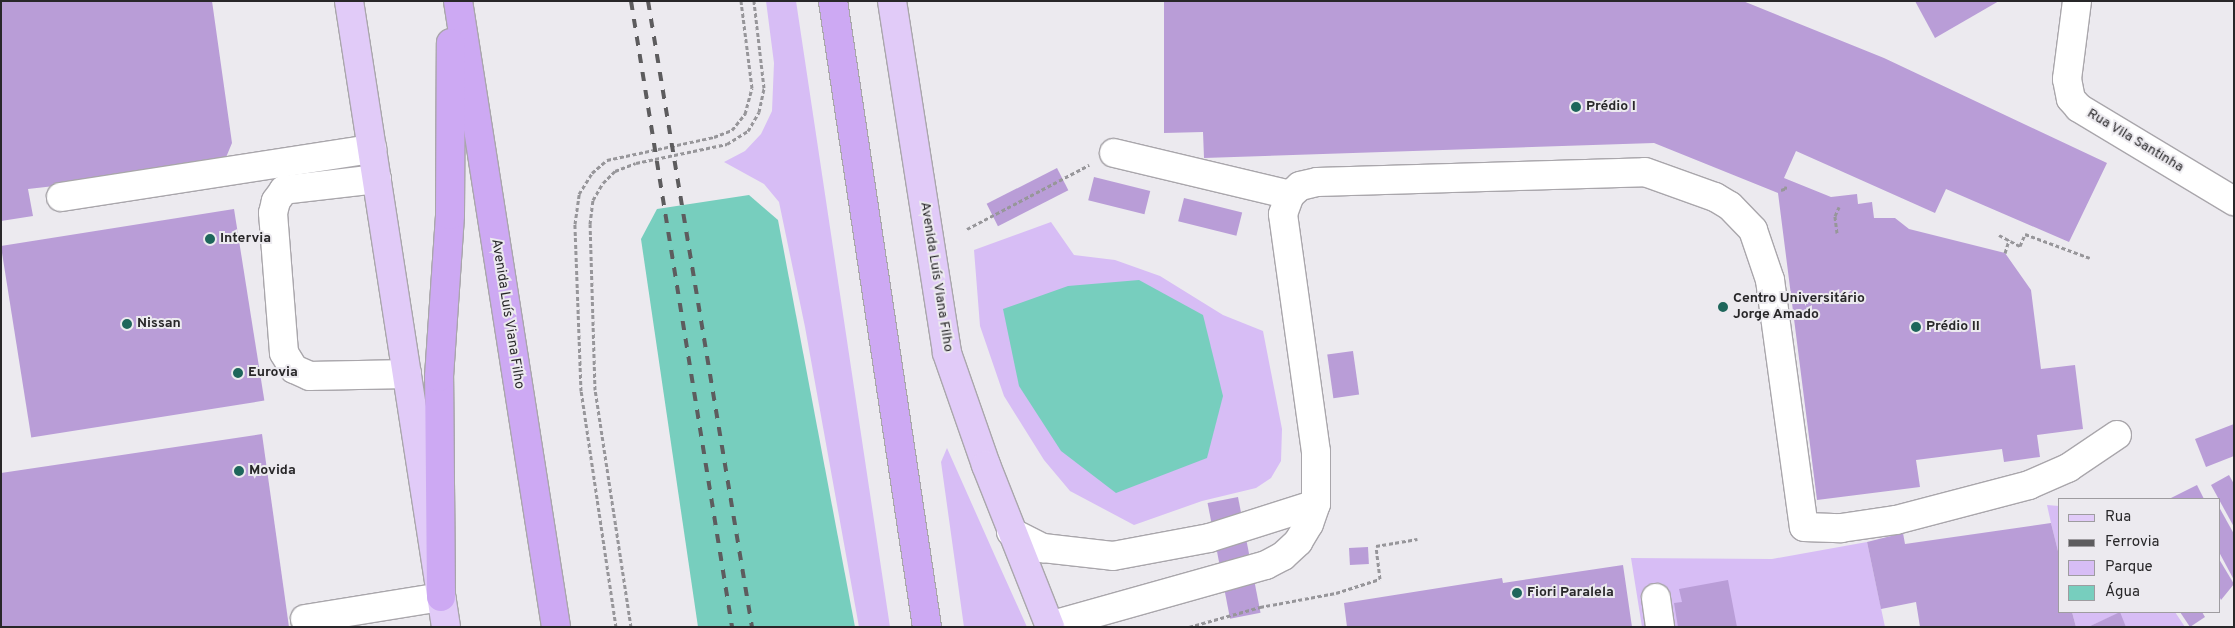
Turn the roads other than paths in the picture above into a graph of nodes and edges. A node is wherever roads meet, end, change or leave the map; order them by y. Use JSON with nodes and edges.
{"nodes":[{"id":1,"x":349,"y":1,"type":"edge"},
{"id":2,"x":451,"y":1,"type":"edge"},
{"id":3,"x":458,"y":1,"type":"edge"},
{"id":4,"x":833,"y":1,"type":"edge"},
{"id":5,"x":892,"y":1,"type":"edge"},
{"id":6,"x":2077,"y":1,"type":"edge"},
{"id":7,"x":372,"y":149,"type":"junction"},
{"id":8,"x":1114,"y":153,"type":"dead end"},
{"id":9,"x":377,"y":179,"type":"junction"},
{"id":10,"x":1290,"y":195,"type":"junction"},
{"id":11,"x":61,"y":197,"type":"dead end"},
{"id":12,"x":2234,"y":201,"type":"edge"},
{"id":13,"x":407,"y":374,"type":"junction"},
{"id":14,"x":2117,"y":435,"type":"dead end"},
{"id":15,"x":1316,"y":504,"type":"junction"},
{"id":16,"x":1011,"y":532,"type":"junction"},
{"id":17,"x":441,"y":597,"type":"junction"},
{"id":18,"x":1656,"y":598,"type":"dead end"},
{"id":19,"x":305,"y":619,"type":"dead end"},
{"id":20,"x":1049,"y":626,"type":"edge"},
{"id":21,"x":446,"y":627,"type":"edge"},
{"id":22,"x":556,"y":627,"type":"edge"},
{"id":23,"x":927,"y":627,"type":"edge"},
{"id":24,"x":1660,"y":627,"type":"edge"}],
"edges":[{"from":1,"to":7,"type":"main road"},
{"from":2,"to":17,"type":"highway"},
{"from":3,"to":22,"type":"highway","name":"Avenida Luís Viana Filho"},
{"from":4,"to":23,"type":"highway"},
{"from":5,"to":16,"type":"main road","name":"Avenida Luís Viana Filho"},
{"from":6,"to":12,"type":"street","name":"Rua Vila Santinha"},
{"from":7,"to":9,"type":"main road"},
{"from":7,"to":11,"type":"street"},
{"from":8,"to":10,"type":"street"},
{"from":9,"to":13,"type":"main road"},
{"from":9,"to":13,"type":"street"},
{"from":10,"to":14,"type":"street"},
{"from":10,"to":15,"type":"street"},
{"from":13,"to":17,"type":"main road"},
{"from":15,"to":16,"type":"street"},
{"from":15,"to":20,"type":"street"},
{"from":16,"to":20,"type":"main road","name":"Avenida Luís Viana Filho"},
{"from":17,"to":19,"type":"street"},
{"from":17,"to":21,"type":"main road"},
{"from":18,"to":24,"type":"street"}]}
